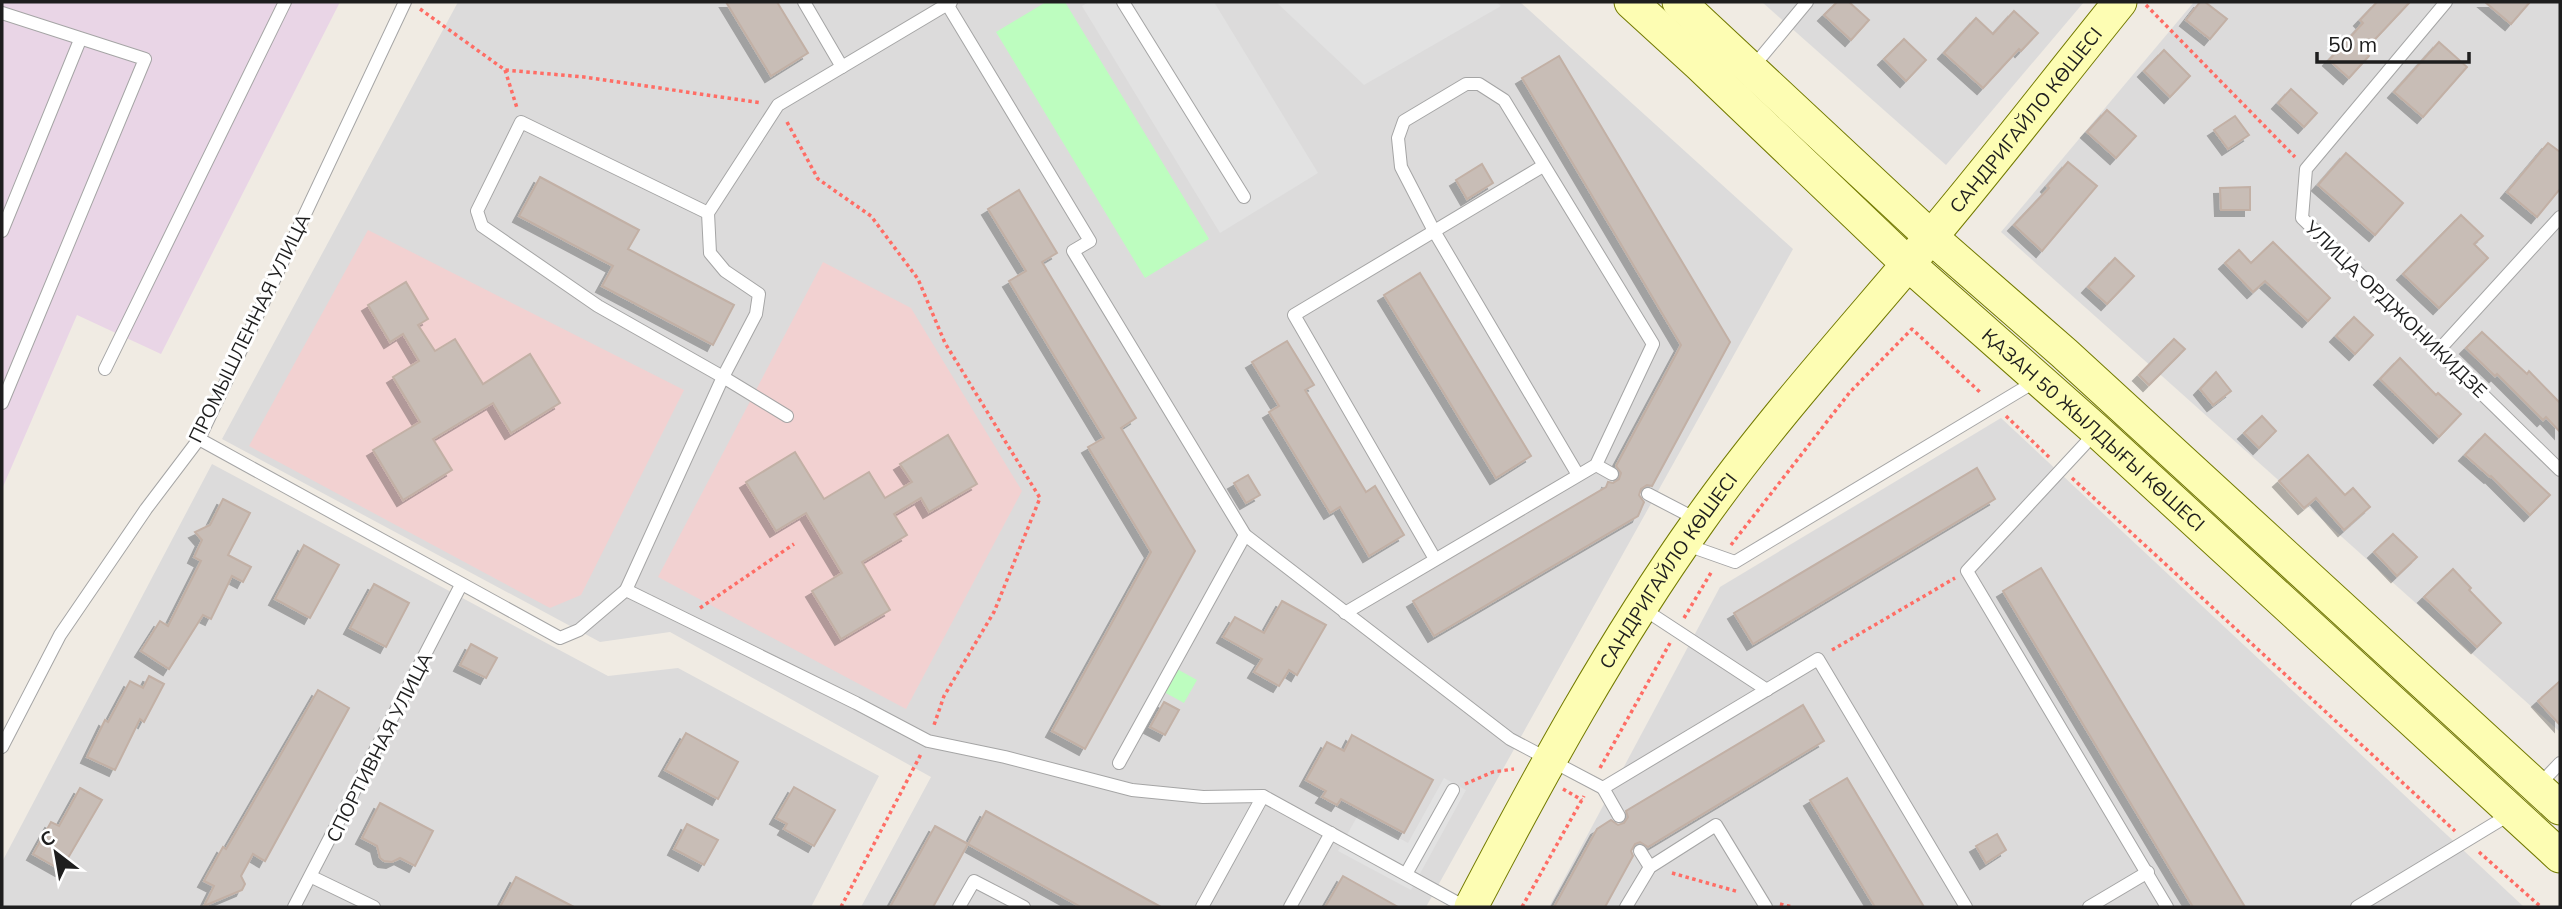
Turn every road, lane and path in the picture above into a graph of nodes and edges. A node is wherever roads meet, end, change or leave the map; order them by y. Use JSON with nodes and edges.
{"nodes":[{"id":1,"x":285,"y":2,"type":"edge"},
{"id":2,"x":407,"y":2,"type":"edge"},
{"id":3,"x":804,"y":2,"type":"edge"},
{"id":4,"x":1123,"y":2,"type":"edge"},
{"id":5,"x":1630,"y":2,"type":"edge"},
{"id":6,"x":1679,"y":2,"type":"edge"},
{"id":7,"x":1807,"y":2,"type":"edge"},
{"id":8,"x":2120,"y":2,"type":"edge"},
{"id":9,"x":2142,"y":2,"type":"edge"},
{"id":10,"x":2446,"y":2,"type":"edge"},
{"id":11,"x":949,"y":3,"type":"edge"},
{"id":12,"x":3,"y":18,"type":"edge"},
{"id":13,"x":80,"y":40,"type":"junction"},
{"id":14,"x":842,"y":67,"type":"junction"},
{"id":15,"x":1752,"y":68,"type":"junction"},
{"id":16,"x":505,"y":70,"type":"junction"},
{"id":17,"x":778,"y":105,"type":"junction"},
{"id":18,"x":521,"y":122,"type":"junction"},
{"id":19,"x":1543,"y":166,"type":"junction"},
{"id":20,"x":2306,"y":169,"type":"junction"},
{"id":21,"x":1244,"y":197,"type":"dead end"},
{"id":22,"x":708,"y":213,"type":"junction"},
{"id":23,"x":2560,"y":216,"type":"edge"},
{"id":24,"x":2,"y":231,"type":"edge"},
{"id":25,"x":1434,"y":231,"type":"junction"},
{"id":26,"x":1931,"y":237,"type":"junction"},
{"id":27,"x":1908,"y":264,"type":"junction"},
{"id":28,"x":2438,"y":351,"type":"junction"},
{"id":29,"x":105,"y":369,"type":"dead end"},
{"id":30,"x":723,"y":377,"type":"junction"},
{"id":31,"x":2039,"y":379,"type":"junction"},
{"id":32,"x":2,"y":403,"type":"edge"},
{"id":33,"x":1994,"y":406,"type":"junction"},
{"id":34,"x":788,"y":416,"type":"dead end"},
{"id":35,"x":2097,"y":431,"type":"junction"},
{"id":36,"x":199,"y":439,"type":"junction"},
{"id":37,"x":1596,"y":465,"type":"junction"},
{"id":38,"x":2062,"y":468,"type":"junction"},
{"id":39,"x":2560,"y":470,"type":"edge"},
{"id":40,"x":1612,"y":474,"type":"dead end"},
{"id":41,"x":1578,"y":475,"type":"junction"},
{"id":42,"x":1648,"y":494,"type":"dead end"},
{"id":43,"x":1691,"y":532,"type":"junction"},
{"id":44,"x":1245,"y":535,"type":"junction"},
{"id":45,"x":794,"y":544,"type":"dead end"},
{"id":46,"x":1722,"y":557,"type":"junction"},
{"id":47,"x":1435,"y":559,"type":"junction"},
{"id":48,"x":1967,"y":571,"type":"junction"},
{"id":49,"x":461,"y":585,"type":"junction"},
{"id":50,"x":626,"y":590,"type":"junction"},
{"id":51,"x":1641,"y":608,"type":"junction"},
{"id":52,"x":1345,"y":613,"type":"junction"},
{"id":53,"x":684,"y":618,"type":"junction"},
{"id":54,"x":1677,"y":631,"type":"junction"},
{"id":55,"x":1818,"y":659,"type":"junction"},
{"id":56,"x":1767,"y":690,"type":"junction"},
{"id":57,"x":928,"y":741,"type":"junction"},
{"id":58,"x":2,"y":747,"type":"edge"},
{"id":59,"x":2560,"y":762,"type":"edge"},
{"id":60,"x":1119,"y":763,"type":"dead end"},
{"id":61,"x":1544,"y":768,"type":"junction"},
{"id":62,"x":1597,"y":785,"type":"junction"},
{"id":63,"x":1453,"y":790,"type":"joint"},
{"id":64,"x":1264,"y":796,"type":"junction"},
{"id":65,"x":2549,"y":797,"type":"edge"},
{"id":66,"x":2512,"y":813,"type":"junction"},
{"id":67,"x":1619,"y":816,"type":"dead end"},
{"id":68,"x":1331,"y":834,"type":"junction"},
{"id":69,"x":2466,"y":841,"type":"junction"},
{"id":70,"x":1640,"y":851,"type":"dead end"},
{"id":71,"x":2560,"y":856,"type":"edge"},
{"id":72,"x":1650,"y":867,"type":"junction"},
{"id":73,"x":2148,"y":872,"type":"junction"},
{"id":74,"x":1406,"y":874,"type":"junction"},
{"id":75,"x":312,"y":877,"type":"junction"},
{"id":76,"x":1763,"y":903,"type":"edge"},
{"id":77,"x":294,"y":907,"type":"edge"},
{"id":78,"x":374,"y":907,"type":"edge"},
{"id":79,"x":841,"y":907,"type":"edge"},
{"id":80,"x":959,"y":907,"type":"edge"},
{"id":81,"x":1024,"y":907,"type":"edge"},
{"id":82,"x":1202,"y":907,"type":"edge"},
{"id":83,"x":1290,"y":907,"type":"edge"},
{"id":84,"x":1465,"y":907,"type":"edge"},
{"id":85,"x":1471,"y":907,"type":"edge"},
{"id":86,"x":1522,"y":907,"type":"edge"},
{"id":87,"x":1626,"y":907,"type":"edge"},
{"id":88,"x":1792,"y":907,"type":"edge"},
{"id":89,"x":1966,"y":907,"type":"edge"},
{"id":90,"x":2089,"y":907,"type":"edge"},
{"id":91,"x":2167,"y":907,"type":"edge"},
{"id":92,"x":2357,"y":907,"type":"edge"},
{"id":93,"x":2541,"y":907,"type":"edge"}],
"edges":[{"from":1,"to":29,"type":"lane"},
{"from":2,"to":16,"type":"path"},
{"from":2,"to":36,"type":"lane","name":"ПРОМЫШЛЕННАЯ УЛИЦА"},
{"from":3,"to":14,"type":"lane"},
{"from":4,"to":21,"type":"lane"},
{"from":5,"to":27,"type":"street","name":"ҚАЗАН 50 ЖЫЛДЫҒЫ КӨШЕСІ"},
{"from":6,"to":15,"type":"street","name":"ҚАЗАН 50 ЖЫЛДЫҒЫ КӨШЕСІ"},
{"from":7,"to":15,"type":"lane"},
{"from":8,"to":26,"type":"street","name":"САНДРИГАЙЛО КӨШЕСІ"},
{"from":9,"to":20,"type":"path"},
{"from":10,"to":20,"type":"lane"},
{"from":11,"to":14,"type":"lane"},
{"from":11,"to":44,"type":"lane"},
{"from":12,"to":13,"type":"lane"},
{"from":13,"to":24,"type":"lane"},
{"from":13,"to":32,"type":"lane"},
{"from":14,"to":17,"type":"lane"},
{"from":15,"to":26,"type":"street","name":"ҚАЗАН 50 ЖЫЛДЫҒЫ КӨШЕСІ"},
{"from":16,"to":17,"type":"path"},
{"from":16,"to":18,"type":"path"},
{"from":17,"to":22,"type":"lane"},
{"from":17,"to":57,"type":"path"},
{"from":18,"to":22,"type":"lane"},
{"from":18,"to":30,"type":"lane"},
{"from":19,"to":25,"type":"lane"},
{"from":19,"to":25,"type":"lane"},
{"from":19,"to":37,"type":"lane"},
{"from":20,"to":28,"type":"lane","name":"УЛИЦА ОРДЖОНИКИДЗЕ"},
{"from":22,"to":30,"type":"lane"},
{"from":23,"to":28,"type":"lane"},
{"from":25,"to":41,"type":"lane"},
{"from":25,"to":47,"type":"lane"},
{"from":26,"to":27,"type":"street","name":"САНДРИГАЙЛО КӨШЕСІ"},
{"from":26,"to":65,"type":"street","name":"ҚАЗАН 50 ЖЫЛДЫҒЫ КӨШЕСІ"},
{"from":27,"to":31,"type":"street","name":"ҚАЗАН 50 ЖЫЛДЫҒЫ КӨШЕСІ"},
{"from":27,"to":43,"type":"street","name":"САНДРИГАЙЛО КӨШЕСІ"},
{"from":28,"to":39,"type":"lane","name":"УЛИЦА ОРДЖОНИКИДЗЕ"},
{"from":30,"to":34,"type":"lane"},
{"from":30,"to":50,"type":"lane"},
{"from":31,"to":33,"type":"lane"},
{"from":31,"to":35,"type":"street","name":"ҚАЗАН 50 ЖЫЛДЫҒЫ КӨШЕСІ"},
{"from":33,"to":38,"type":"path"},
{"from":33,"to":46,"type":"lane"},
{"from":33,"to":46,"type":"path"},
{"from":35,"to":38,"type":"lane"},
{"from":35,"to":66,"type":"street","name":"ҚАЗАН 50 ЖЫЛДЫҒЫ КӨШЕСІ"},
{"from":36,"to":49,"type":"lane"},
{"from":36,"to":58,"type":"lane","name":"ПРОМЫШЛЕННАЯ УЛИЦА"},
{"from":37,"to":40,"type":"lane"},
{"from":37,"to":41,"type":"lane"},
{"from":38,"to":48,"type":"lane"},
{"from":38,"to":69,"type":"path"},
{"from":41,"to":47,"type":"lane"},
{"from":42,"to":43,"type":"lane"},
{"from":43,"to":46,"type":"lane"},
{"from":43,"to":51,"type":"street","name":"САНДРИГАЙЛО КӨШЕСІ"},
{"from":44,"to":52,"type":"lane"},
{"from":44,"to":60,"type":"lane"},
{"from":45,"to":53,"type":"path"},
{"from":46,"to":54,"type":"path"},
{"from":47,"to":52,"type":"lane"},
{"from":48,"to":55,"type":"path"},
{"from":48,"to":73,"type":"lane"},
{"from":49,"to":50,"type":"lane"},
{"from":49,"to":75,"type":"lane","name":"СПОРТИВНАЯ УЛИЦА"},
{"from":50,"to":53,"type":"lane"},
{"from":51,"to":54,"type":"lane"},
{"from":51,"to":61,"type":"street","name":"САНДРИГАЙЛО КӨШЕСІ"},
{"from":52,"to":61,"type":"lane"},
{"from":53,"to":57,"type":"lane"},
{"from":54,"to":56,"type":"lane"},
{"from":54,"to":62,"type":"path"},
{"from":55,"to":56,"type":"lane"},
{"from":55,"to":89,"type":"lane"},
{"from":56,"to":62,"type":"lane"},
{"from":57,"to":64,"type":"lane"},
{"from":57,"to":79,"type":"path"},
{"from":59,"to":65,"type":"lane"},
{"from":61,"to":62,"type":"lane"},
{"from":61,"to":63,"type":"path"},
{"from":61,"to":85,"type":"street","name":"САНДРИГАЙЛО КӨШЕСІ"},
{"from":62,"to":67,"type":"lane"},
{"from":62,"to":86,"type":"path"},
{"from":63,"to":74,"type":"lane"},
{"from":64,"to":68,"type":"lane"},
{"from":64,"to":82,"type":"lane"},
{"from":65,"to":66,"type":"street"},
{"from":66,"to":69,"type":"lane"},
{"from":66,"to":71,"type":"street","name":"ҚАЗАН 50 ЖЫЛДЫҒЫ КӨШЕСІ"},
{"from":68,"to":74,"type":"lane"},
{"from":68,"to":83,"type":"lane"},
{"from":69,"to":92,"type":"lane"},
{"from":69,"to":93,"type":"path"},
{"from":70,"to":72,"type":"lane"},
{"from":72,"to":76,"type":"path"},
{"from":72,"to":76,"type":"lane"},
{"from":72,"to":87,"type":"lane"},
{"from":73,"to":90,"type":"lane"},
{"from":73,"to":91,"type":"lane"},
{"from":74,"to":84,"type":"lane"},
{"from":75,"to":77,"type":"lane","name":"СПОРТИВНАЯ УЛИЦА"},
{"from":75,"to":78,"type":"lane"},
{"from":76,"to":88,"type":"path"},
{"from":80,"to":81,"type":"lane"}]}
